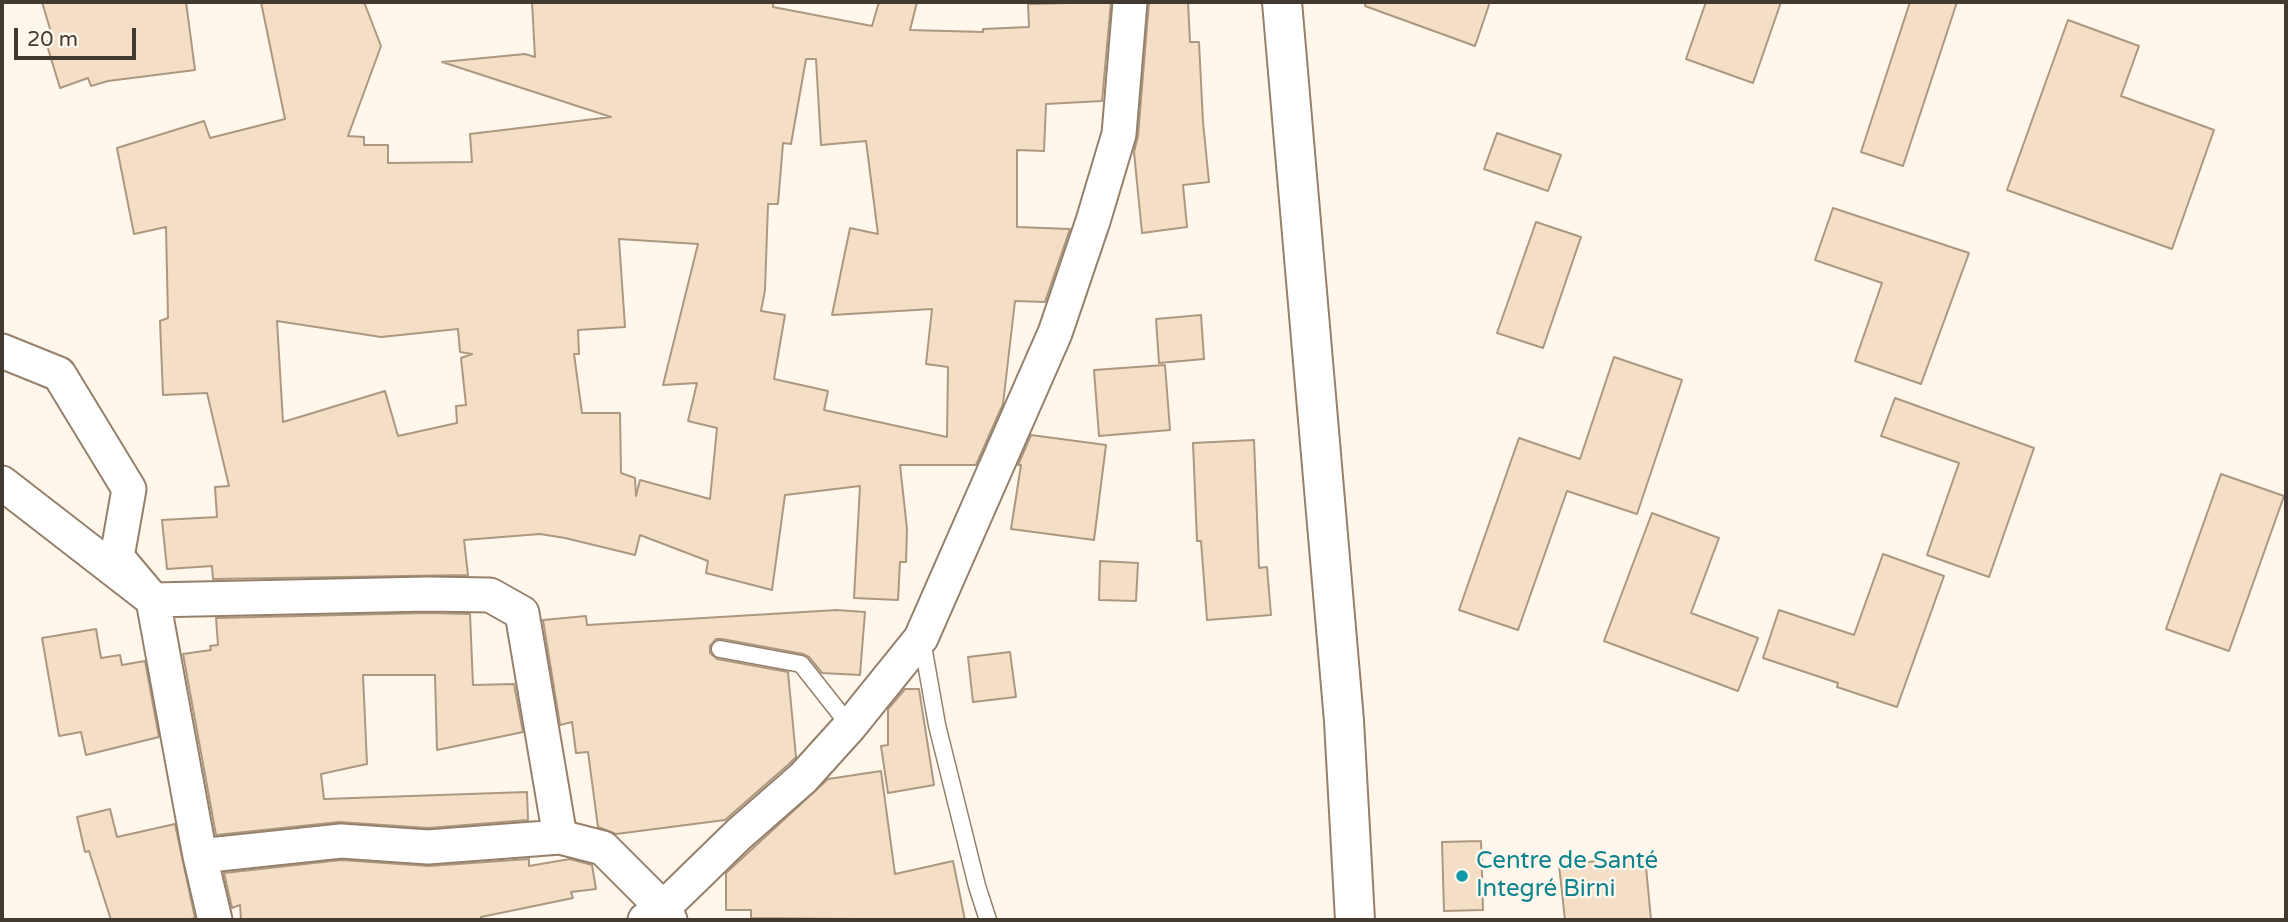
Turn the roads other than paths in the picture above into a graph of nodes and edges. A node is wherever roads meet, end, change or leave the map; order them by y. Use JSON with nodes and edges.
{"nodes":[{"id":1,"x":1130,"y":2,"type":"edge"},
{"id":2,"x":1282,"y":2,"type":"edge"},
{"id":3,"x":2,"y":351,"type":"edge"},
{"id":4,"x":2,"y":484,"type":"edge"},
{"id":5,"x":153,"y":600,"type":"junction"},
{"id":6,"x":921,"y":638,"type":"junction"},
{"id":7,"x":720,"y":649,"type":"dead end"},
{"id":8,"x":850,"y":726,"type":"junction"},
{"id":9,"x":560,"y":837,"type":"junction"},
{"id":10,"x":200,"y":856,"type":"junction"},
{"id":11,"x":660,"y":916,"type":"edge"},
{"id":12,"x":215,"y":920,"type":"edge"},
{"id":13,"x":988,"y":920,"type":"edge"},
{"id":14,"x":1354,"y":920,"type":"edge"}],
"edges":[{"from":1,"to":6,"type":"street"},
{"from":2,"to":14,"type":"street"},
{"from":3,"to":5,"type":"street"},
{"from":4,"to":5,"type":"street"},
{"from":5,"to":9,"type":"street"},
{"from":5,"to":10,"type":"street"},
{"from":6,"to":8,"type":"street"},
{"from":6,"to":13,"type":"lane"},
{"from":7,"to":8,"type":"lane"},
{"from":8,"to":11,"type":"street"},
{"from":9,"to":10,"type":"street"},
{"from":9,"to":11,"type":"street"},
{"from":10,"to":12,"type":"street"}]}
